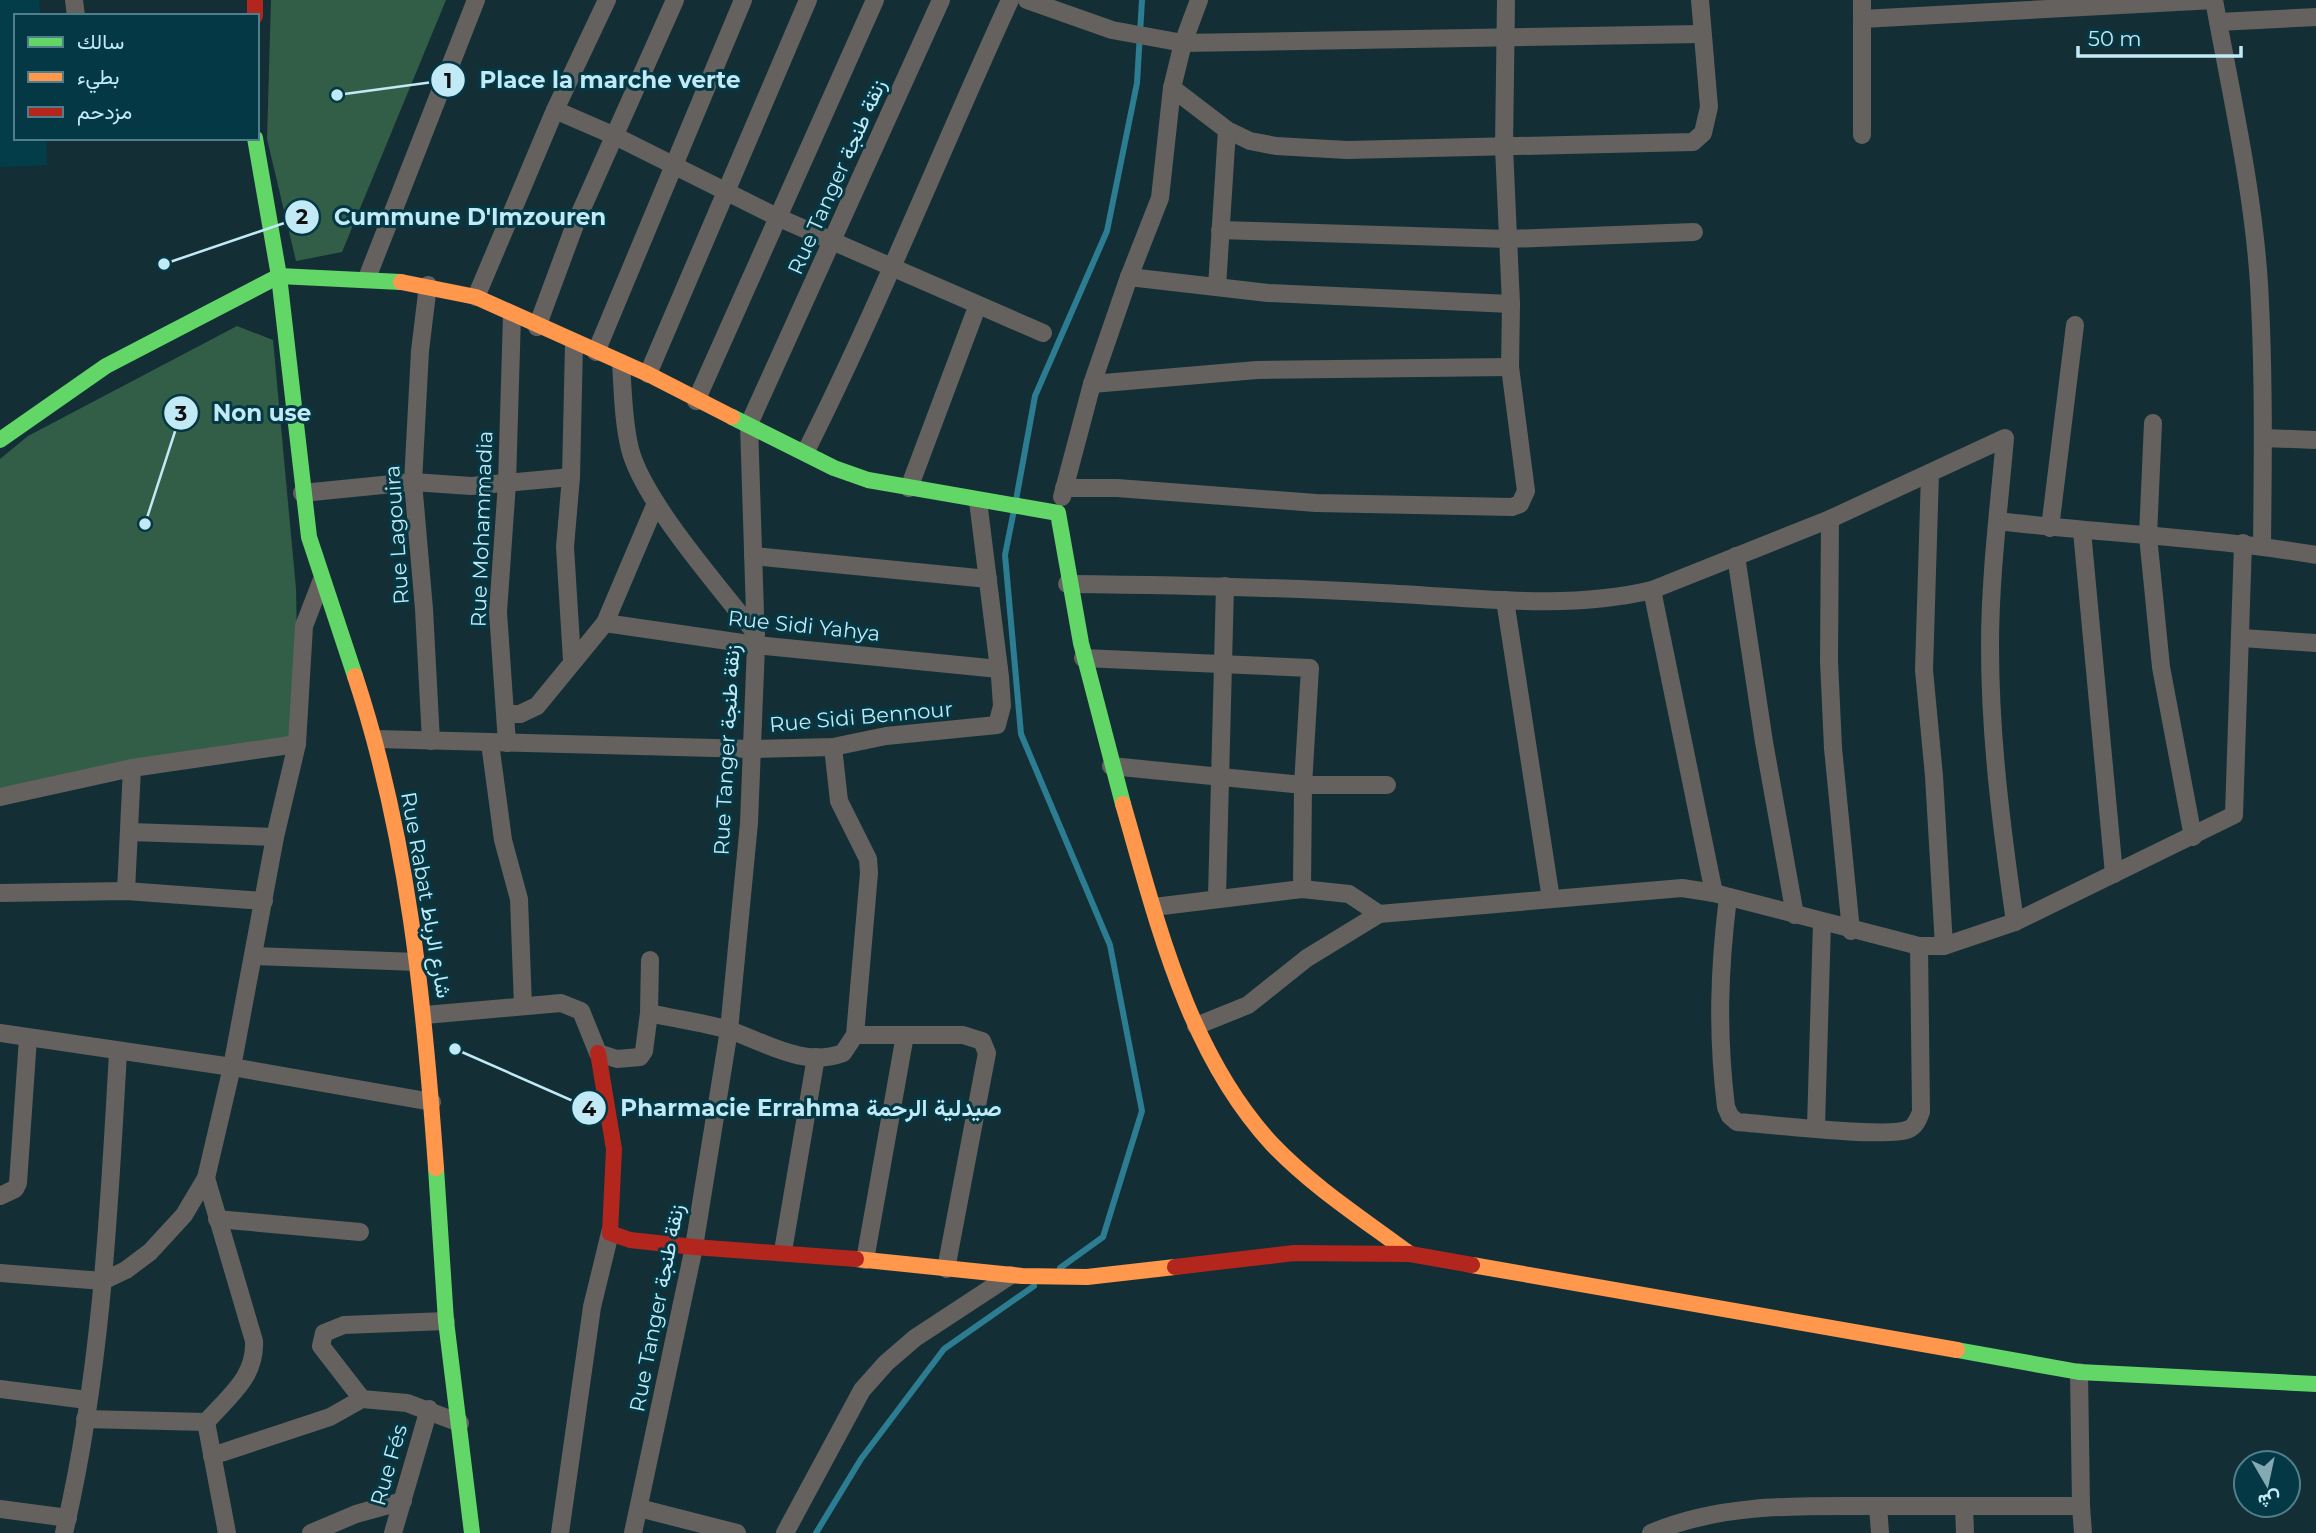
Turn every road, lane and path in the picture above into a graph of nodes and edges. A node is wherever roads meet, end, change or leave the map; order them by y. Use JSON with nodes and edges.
{"nodes":[{"id":1,"x":477,"y":0,"type":"edge"},
{"id":2,"x":607,"y":0,"type":"edge"},
{"id":3,"x":675,"y":0,"type":"edge"},
{"id":4,"x":743,"y":0,"type":"edge"},
{"id":5,"x":808,"y":0,"type":"edge"},
{"id":6,"x":875,"y":0,"type":"edge"},
{"id":7,"x":941,"y":0,"type":"edge"},
{"id":8,"x":1010,"y":0,"type":"edge"},
{"id":9,"x":1027,"y":0,"type":"edge"},
{"id":10,"x":1199,"y":0,"type":"edge"},
{"id":11,"x":1506,"y":0,"type":"edge"},
{"id":12,"x":1700,"y":0,"type":"edge"},
{"id":13,"x":1862,"y":0,"type":"edge"},
{"id":14,"x":2214,"y":0,"type":"edge"},
{"id":15,"x":1998,"y":6,"type":"edge"},
{"id":16,"x":2316,"y":17,"type":"edge"},
{"id":17,"x":1862,"y":19,"type":"junction"},
{"id":18,"x":2218,"y":22,"type":"junction"},
{"id":19,"x":1702,"y":34,"type":"junction"},
{"id":20,"x":1506,"y":36,"type":"junction"},
{"id":21,"x":1182,"y":43,"type":"junction"},
{"id":22,"x":1172,"y":88,"type":"junction"},
{"id":23,"x":555,"y":110,"type":"junction"},
{"id":24,"x":1227,"y":130,"type":"junction"},
{"id":25,"x":1862,"y":135,"type":"dead end"},
{"id":26,"x":615,"y":136,"type":"junction"},
{"id":27,"x":255,"y":140,"type":"edge"},
{"id":28,"x":1504,"y":147,"type":"junction"},
{"id":29,"x":674,"y":167,"type":"junction"},
{"id":30,"x":728,"y":193,"type":"junction"},
{"id":31,"x":777,"y":217,"type":"junction"},
{"id":32,"x":1220,"y":230,"type":"junction"},
{"id":33,"x":1694,"y":232,"type":"dead end"},
{"id":34,"x":1508,"y":239,"type":"junction"},
{"id":35,"x":833,"y":243,"type":"junction"},
{"id":36,"x":892,"y":268,"type":"junction"},
{"id":37,"x":279,"y":276,"type":"junction"},
{"id":38,"x":1129,"y":277,"type":"junction"},
{"id":39,"x":367,"y":278,"type":"junction"},
{"id":40,"x":428,"y":285,"type":"junction"},
{"id":41,"x":1217,"y":287,"type":"junction"},
{"id":42,"x":476,"y":297,"type":"junction"},
{"id":43,"x":1511,"y":304,"type":"junction"},
{"id":44,"x":977,"y":307,"type":"junction"},
{"id":45,"x":512,"y":316,"type":"junction"},
{"id":46,"x":2075,"y":325,"type":"dead end"},
{"id":47,"x":537,"y":327,"type":"junction"},
{"id":48,"x":1043,"y":334,"type":"dead end"},
{"id":49,"x":575,"y":344,"type":"junction"},
{"id":50,"x":596,"y":352,"type":"junction"},
{"id":51,"x":621,"y":363,"type":"junction"},
{"id":52,"x":1510,"y":367,"type":"junction"},
{"id":53,"x":648,"y":374,"type":"junction"},
{"id":54,"x":1093,"y":384,"type":"junction"},
{"id":55,"x":696,"y":401,"type":"junction"},
{"id":56,"x":749,"y":424,"type":"junction"},
{"id":57,"x":2152,"y":424,"type":"dead end"},
{"id":58,"x":2264,"y":438,"type":"junction"},
{"id":59,"x":0,"y":440,"type":"edge"},
{"id":60,"x":2316,"y":440,"type":"edge"},
{"id":61,"x":806,"y":451,"type":"junction"},
{"id":62,"x":1930,"y":473,"type":"junction"},
{"id":63,"x":571,"y":477,"type":"junction"},
{"id":64,"x":413,"y":482,"type":"junction"},
{"id":65,"x":507,"y":483,"type":"junction"},
{"id":66,"x":909,"y":488,"type":"junction"},
{"id":67,"x":1064,"y":488,"type":"junction"},
{"id":68,"x":302,"y":493,"type":"junction"},
{"id":69,"x":986,"y":502,"type":"junction"},
{"id":70,"x":656,"y":503,"type":"junction"},
{"id":71,"x":1050,"y":511,"type":"junction"},
{"id":72,"x":1830,"y":519,"type":"junction"},
{"id":73,"x":1998,"y":521,"type":"junction"},
{"id":74,"x":2050,"y":528,"type":"junction"},
{"id":75,"x":2082,"y":531,"type":"junction"},
{"id":76,"x":2148,"y":536,"type":"junction"},
{"id":77,"x":2243,"y":542,"type":"junction"},
{"id":78,"x":2262,"y":546,"type":"junction"},
{"id":79,"x":2316,"y":555,"type":"edge"},
{"id":80,"x":753,"y":556,"type":"junction"},
{"id":81,"x":1737,"y":556,"type":"junction"},
{"id":82,"x":989,"y":579,"type":"junction"},
{"id":83,"x":321,"y":582,"type":"junction"},
{"id":84,"x":1067,"y":584,"type":"junction"},
{"id":85,"x":1225,"y":586,"type":"junction"},
{"id":86,"x":1652,"y":590,"type":"junction"},
{"id":87,"x":1505,"y":600,"type":"junction"},
{"id":88,"x":605,"y":623,"type":"junction"},
{"id":89,"x":2242,"y":638,"type":"junction"},
{"id":90,"x":756,"y":640,"type":"junction"},
{"id":91,"x":2316,"y":643,"type":"edge"},
{"id":92,"x":1083,"y":658,"type":"junction"},
{"id":93,"x":572,"y":660,"type":"junction"},
{"id":94,"x":1224,"y":664,"type":"junction"},
{"id":95,"x":999,"y":669,"type":"junction"},
{"id":96,"x":506,"y":714,"type":"junction"},
{"id":97,"x":376,"y":739,"type":"junction"},
{"id":98,"x":431,"y":741,"type":"junction"},
{"id":99,"x":499,"y":743,"type":"junction"},
{"id":100,"x":298,"y":744,"type":"junction"},
{"id":101,"x":833,"y":747,"type":"junction"},
{"id":102,"x":752,"y":749,"type":"junction"},
{"id":103,"x":1111,"y":766,"type":"junction"},
{"id":104,"x":132,"y":768,"type":"junction"},
{"id":105,"x":1221,"y":775,"type":"junction"},
{"id":106,"x":1303,"y":785,"type":"junction"},
{"id":107,"x":1387,"y":785,"type":"dead end"},
{"id":108,"x":0,"y":797,"type":"edge"},
{"id":109,"x":130,"y":832,"type":"junction"},
{"id":110,"x":275,"y":837,"type":"junction"},
{"id":111,"x":2193,"y":837,"type":"junction"},
{"id":112,"x":2114,"y":874,"type":"junction"},
{"id":113,"x":1302,"y":889,"type":"junction"},
{"id":114,"x":126,"y":891,"type":"junction"},
{"id":115,"x":0,"y":893,"type":"edge"},
{"id":116,"x":1721,"y":895,"type":"junction"},
{"id":117,"x":1217,"y":897,"type":"junction"},
{"id":118,"x":1551,"y":899,"type":"junction"},
{"id":119,"x":264,"y":901,"type":"junction"},
{"id":120,"x":1154,"y":907,"type":"junction"},
{"id":121,"x":1380,"y":914,"type":"junction"},
{"id":122,"x":1795,"y":915,"type":"junction"},
{"id":123,"x":1822,"y":922,"type":"junction"},
{"id":124,"x":2015,"y":922,"type":"junction"},
{"id":125,"x":1851,"y":931,"type":"junction"},
{"id":126,"x":1919,"y":946,"type":"junction"},
{"id":127,"x":1944,"y":946,"type":"junction"},
{"id":128,"x":253,"y":957,"type":"junction"},
{"id":129,"x":650,"y":960,"type":"dead end"},
{"id":130,"x":417,"y":962,"type":"junction"},
{"id":131,"x":523,"y":1006,"type":"junction"},
{"id":132,"x":649,"y":1013,"type":"junction"},
{"id":133,"x":425,"y":1015,"type":"junction"},
{"id":134,"x":1196,"y":1026,"type":"junction"},
{"id":135,"x":729,"y":1030,"type":"junction"},
{"id":136,"x":0,"y":1033,"type":"edge"},
{"id":137,"x":855,"y":1035,"type":"junction"},
{"id":138,"x":905,"y":1035,"type":"junction"},
{"id":139,"x":28,"y":1038,"type":"junction"},
{"id":140,"x":118,"y":1052,"type":"junction"},
{"id":141,"x":598,"y":1053,"type":"junction"},
{"id":142,"x":816,"y":1057,"type":"junction"},
{"id":143,"x":232,"y":1067,"type":"junction"},
{"id":144,"x":432,"y":1102,"type":"junction"},
{"id":145,"x":1816,"y":1127,"type":"junction"},
{"id":146,"x":206,"y":1178,"type":"junction"},
{"id":147,"x":0,"y":1196,"type":"edge"},
{"id":148,"x":217,"y":1219,"type":"junction"},
{"id":149,"x":360,"y":1232,"type":"dead end"},
{"id":150,"x":610,"y":1233,"type":"junction"},
{"id":151,"x":694,"y":1247,"type":"junction"},
{"id":152,"x":783,"y":1251,"type":"junction"},
{"id":153,"x":1410,"y":1254,"type":"junction"},
{"id":154,"x":865,"y":1260,"type":"junction"},
{"id":155,"x":946,"y":1269,"type":"junction"},
{"id":156,"x":0,"y":1273,"type":"edge"},
{"id":157,"x":1017,"y":1276,"type":"junction"},
{"id":158,"x":103,"y":1281,"type":"junction"},
{"id":159,"x":446,"y":1321,"type":"junction"},
{"id":160,"x":2079,"y":1372,"type":"junction"},
{"id":161,"x":2316,"y":1384,"type":"edge"},
{"id":162,"x":0,"y":1389,"type":"edge"},
{"id":163,"x":87,"y":1399,"type":"junction"},
{"id":164,"x":362,"y":1399,"type":"junction"},
{"id":165,"x":429,"y":1409,"type":"junction"},
{"id":166,"x":85,"y":1419,"type":"junction"},
{"id":167,"x":206,"y":1422,"type":"junction"},
{"id":168,"x":460,"y":1423,"type":"junction"},
{"id":169,"x":212,"y":1456,"type":"junction"},
{"id":170,"x":403,"y":1501,"type":"junction"},
{"id":171,"x":1878,"y":1506,"type":"junction"},
{"id":172,"x":1964,"y":1506,"type":"junction"},
{"id":173,"x":2081,"y":1506,"type":"junction"},
{"id":174,"x":639,"y":1508,"type":"junction"},
{"id":175,"x":0,"y":1509,"type":"edge"},
{"id":176,"x":66,"y":1525,"type":"edge"},
{"id":177,"x":227,"y":1533,"type":"edge"},
{"id":178,"x":311,"y":1533,"type":"edge"},
{"id":179,"x":393,"y":1533,"type":"edge"},
{"id":180,"x":472,"y":1533,"type":"edge"},
{"id":181,"x":560,"y":1533,"type":"edge"},
{"id":182,"x":633,"y":1533,"type":"edge"},
{"id":183,"x":737,"y":1533,"type":"edge"},
{"id":184,"x":785,"y":1533,"type":"edge"},
{"id":185,"x":1651,"y":1533,"type":"edge"},
{"id":186,"x":1880,"y":1533,"type":"edge"},
{"id":187,"x":1965,"y":1533,"type":"edge"},
{"id":188,"x":2083,"y":1533,"type":"edge"}],
"edges":[{"from":1,"to":39,"type":"street"},
{"from":2,"to":23,"type":"street"},
{"from":3,"to":26,"type":"street"},
{"from":4,"to":29,"type":"street"},
{"from":5,"to":30,"type":"street"},
{"from":6,"to":31,"type":"street"},
{"from":7,"to":35,"type":"street","name":"Rue Tanger زنقة طنجة"},
{"from":8,"to":36,"type":"street"},
{"from":9,"to":21,"type":"street"},
{"from":10,"to":21,"type":"street"},
{"from":11,"to":20,"type":"street"},
{"from":12,"to":19,"type":"street"},
{"from":13,"to":17,"type":"street"},
{"from":14,"to":15,"type":"street"},
{"from":14,"to":18,"type":"street"},
{"from":15,"to":17,"type":"street"},
{"from":16,"to":18,"type":"street"},
{"from":17,"to":25,"type":"street"},
{"from":18,"to":58,"type":"street"},
{"from":19,"to":20,"type":"street"},
{"from":19,"to":28,"type":"street"},
{"from":20,"to":21,"type":"street"},
{"from":20,"to":28,"type":"street"},
{"from":21,"to":22,"type":"street"},
{"from":22,"to":24,"type":"street"},
{"from":22,"to":38,"type":"street"},
{"from":23,"to":26,"type":"street"},
{"from":23,"to":42,"type":"street"},
{"from":24,"to":28,"type":"street"},
{"from":24,"to":32,"type":"street"},
{"from":26,"to":29,"type":"street"},
{"from":26,"to":47,"type":"street"},
{"from":27,"to":37,"type":"street","name":"Rue Rabat شارع الرباط"},
{"from":28,"to":34,"type":"street"},
{"from":29,"to":30,"type":"street"},
{"from":29,"to":50,"type":"street"},
{"from":30,"to":31,"type":"street"},
{"from":30,"to":53,"type":"street"},
{"from":31,"to":35,"type":"street"},
{"from":31,"to":55,"type":"street"},
{"from":32,"to":34,"type":"street"},
{"from":32,"to":41,"type":"street"},
{"from":33,"to":34,"type":"street"},
{"from":34,"to":43,"type":"street"},
{"from":35,"to":36,"type":"street"},
{"from":35,"to":56,"type":"street","name":"Rue Tanger زنقة طنجة"},
{"from":36,"to":44,"type":"street"},
{"from":36,"to":61,"type":"street"},
{"from":37,"to":39,"type":"street"},
{"from":37,"to":59,"type":"street"},
{"from":37,"to":68,"type":"street","name":"Rue Rabat شارع الرباط"},
{"from":38,"to":41,"type":"street"},
{"from":38,"to":54,"type":"street"},
{"from":39,"to":40,"type":"street"},
{"from":40,"to":42,"type":"street"},
{"from":40,"to":64,"type":"street","name":"Rue Lagouira"},
{"from":41,"to":43,"type":"street"},
{"from":42,"to":45,"type":"street"},
{"from":43,"to":52,"type":"street"},
{"from":44,"to":48,"type":"street"},
{"from":44,"to":66,"type":"street"},
{"from":45,"to":47,"type":"street"},
{"from":45,"to":65,"type":"street","name":"Rue Mohammadia"},
{"from":46,"to":74,"type":"street"},
{"from":47,"to":49,"type":"street"},
{"from":49,"to":50,"type":"street"},
{"from":49,"to":63,"type":"street"},
{"from":50,"to":51,"type":"street"},
{"from":51,"to":53,"type":"street"},
{"from":51,"to":70,"type":"street"},
{"from":52,"to":54,"type":"street"},
{"from":52,"to":67,"type":"street"},
{"from":53,"to":55,"type":"street"},
{"from":54,"to":67,"type":"street"},
{"from":55,"to":56,"type":"street"},
{"from":56,"to":61,"type":"street"},
{"from":56,"to":80,"type":"street","name":"Rue Tanger زنقة طنجة"},
{"from":57,"to":76,"type":"street"},
{"from":58,"to":60,"type":"street"},
{"from":58,"to":78,"type":"street"},
{"from":61,"to":66,"type":"street"},
{"from":62,"to":72,"type":"street"},
{"from":62,"to":73,"type":"street"},
{"from":62,"to":127,"type":"street"},
{"from":63,"to":65,"type":"street"},
{"from":63,"to":93,"type":"street"},
{"from":64,"to":65,"type":"street"},
{"from":64,"to":68,"type":"street"},
{"from":64,"to":98,"type":"street","name":"Rue Lagouira"},
{"from":65,"to":96,"type":"street","name":"Rue Mohammadia"},
{"from":66,"to":69,"type":"street"},
{"from":67,"to":71,"type":"street"},
{"from":68,"to":83,"type":"street","name":"Rue Rabat شارع الرباط"},
{"from":69,"to":71,"type":"street"},
{"from":69,"to":82,"type":"street","name":"Rue Sidi Bennour"},
{"from":70,"to":88,"type":"street"},
{"from":70,"to":90,"type":"street"},
{"from":71,"to":84,"type":"street"},
{"from":72,"to":81,"type":"street"},
{"from":72,"to":125,"type":"street"},
{"from":73,"to":74,"type":"street"},
{"from":73,"to":124,"type":"street"},
{"from":74,"to":75,"type":"street"},
{"from":75,"to":76,"type":"street"},
{"from":75,"to":112,"type":"street"},
{"from":76,"to":77,"type":"street"},
{"from":76,"to":111,"type":"street"},
{"from":77,"to":78,"type":"street"},
{"from":77,"to":89,"type":"street"},
{"from":78,"to":79,"type":"street"},
{"from":80,"to":82,"type":"street"},
{"from":80,"to":90,"type":"street","name":"Rue Tanger زنقة طنجة"},
{"from":81,"to":86,"type":"street"},
{"from":81,"to":122,"type":"street"},
{"from":82,"to":95,"type":"street","name":"Rue Sidi Bennour"},
{"from":83,"to":97,"type":"street","name":"Rue Rabat شارع الرباط"},
{"from":83,"to":100,"type":"street"},
{"from":84,"to":85,"type":"street"},
{"from":84,"to":92,"type":"street"},
{"from":85,"to":87,"type":"street"},
{"from":85,"to":94,"type":"street"},
{"from":86,"to":87,"type":"street"},
{"from":86,"to":116,"type":"street"},
{"from":87,"to":118,"type":"street"},
{"from":88,"to":90,"type":"street","name":"Rue Sidi Yahya"},
{"from":88,"to":93,"type":"street"},
{"from":89,"to":91,"type":"street"},
{"from":89,"to":111,"type":"street"},
{"from":90,"to":95,"type":"street","name":"Rue Sidi Yahya"},
{"from":90,"to":102,"type":"street","name":"Rue Tanger زنقة طنجة"},
{"from":92,"to":94,"type":"street"},
{"from":92,"to":103,"type":"street"},
{"from":93,"to":96,"type":"street"},
{"from":94,"to":105,"type":"street"},
{"from":94,"to":106,"type":"street"},
{"from":95,"to":101,"type":"street","name":"Rue Sidi Bennour"},
{"from":96,"to":99,"type":"street","name":"Rue Mohammadia"},
{"from":97,"to":98,"type":"street","name":"Rue Sidi Bennour"},
{"from":97,"to":130,"type":"street","name":"Rue Rabat شارع الرباط"},
{"from":98,"to":99,"type":"street","name":"Rue Sidi Bennour"},
{"from":99,"to":102,"type":"street","name":"Rue Sidi Bennour"},
{"from":99,"to":131,"type":"street","name":"Rue Mohammadia"},
{"from":100,"to":104,"type":"street"},
{"from":100,"to":110,"type":"street"},
{"from":101,"to":102,"type":"street","name":"Rue Sidi Bennour"},
{"from":101,"to":137,"type":"street"},
{"from":102,"to":135,"type":"street","name":"Rue Tanger زنقة طنجة"},
{"from":103,"to":105,"type":"street"},
{"from":103,"to":120,"type":"street"},
{"from":104,"to":108,"type":"street"},
{"from":104,"to":109,"type":"street"},
{"from":105,"to":106,"type":"street"},
{"from":105,"to":117,"type":"street"},
{"from":106,"to":107,"type":"street"},
{"from":106,"to":113,"type":"street"},
{"from":109,"to":110,"type":"street"},
{"from":109,"to":114,"type":"street"},
{"from":110,"to":119,"type":"street"},
{"from":111,"to":112,"type":"street"},
{"from":112,"to":124,"type":"street"},
{"from":113,"to":117,"type":"street"},
{"from":113,"to":121,"type":"street"},
{"from":114,"to":115,"type":"street"},
{"from":114,"to":119,"type":"street"},
{"from":116,"to":118,"type":"street"},
{"from":116,"to":122,"type":"street"},
{"from":116,"to":145,"type":"street"},
{"from":117,"to":120,"type":"street"},
{"from":118,"to":121,"type":"street"},
{"from":119,"to":128,"type":"street"},
{"from":120,"to":134,"type":"street"},
{"from":121,"to":134,"type":"street"},
{"from":122,"to":123,"type":"street"},
{"from":123,"to":125,"type":"street"},
{"from":123,"to":145,"type":"street"},
{"from":124,"to":127,"type":"street"},
{"from":125,"to":126,"type":"street"},
{"from":126,"to":127,"type":"street"},
{"from":126,"to":145,"type":"street"},
{"from":128,"to":130,"type":"street"},
{"from":128,"to":143,"type":"street"},
{"from":129,"to":132,"type":"street"},
{"from":130,"to":133,"type":"street","name":"Rue Rabat شارع الرباط"},
{"from":131,"to":133,"type":"street"},
{"from":131,"to":141,"type":"street"},
{"from":132,"to":135,"type":"street"},
{"from":132,"to":141,"type":"street"},
{"from":133,"to":144,"type":"street","name":"Rue Rabat شارع الرباط"},
{"from":134,"to":153,"type":"street"},
{"from":135,"to":142,"type":"street"},
{"from":135,"to":151,"type":"street","name":"Rue Tanger زنقة طنجة"},
{"from":136,"to":139,"type":"street"},
{"from":137,"to":138,"type":"street"},
{"from":137,"to":142,"type":"street"},
{"from":138,"to":154,"type":"street"},
{"from":138,"to":155,"type":"street"},
{"from":139,"to":140,"type":"street"},
{"from":139,"to":147,"type":"street"},
{"from":140,"to":143,"type":"street"},
{"from":140,"to":158,"type":"street"},
{"from":141,"to":150,"type":"street"},
{"from":142,"to":152,"type":"street"},
{"from":143,"to":144,"type":"street"},
{"from":143,"to":146,"type":"street"},
{"from":144,"to":159,"type":"street","name":"Rue Rabat شارع الرباط"},
{"from":146,"to":148,"type":"street"},
{"from":146,"to":158,"type":"street"},
{"from":148,"to":149,"type":"street"},
{"from":148,"to":167,"type":"street"},
{"from":150,"to":151,"type":"street"},
{"from":150,"to":181,"type":"street"},
{"from":151,"to":152,"type":"street"},
{"from":151,"to":174,"type":"street","name":"Rue Tanger زنقة طنجة"},
{"from":152,"to":154,"type":"street"},
{"from":153,"to":157,"type":"street"},
{"from":153,"to":160,"type":"street"},
{"from":154,"to":155,"type":"street"},
{"from":155,"to":157,"type":"street"},
{"from":156,"to":158,"type":"street"},
{"from":157,"to":184,"type":"street"},
{"from":158,"to":163,"type":"street"},
{"from":159,"to":164,"type":"street"},
{"from":159,"to":168,"type":"street","name":"Rue Rabat شارع الرباط"},
{"from":160,"to":161,"type":"street"},
{"from":160,"to":173,"type":"street"},
{"from":162,"to":163,"type":"street"},
{"from":163,"to":166,"type":"street"},
{"from":164,"to":165,"type":"street"},
{"from":164,"to":169,"type":"street"},
{"from":165,"to":168,"type":"street"},
{"from":165,"to":170,"type":"street","name":"Rue Fés"},
{"from":166,"to":167,"type":"street"},
{"from":166,"to":176,"type":"street"},
{"from":167,"to":169,"type":"street"},
{"from":168,"to":180,"type":"street","name":"Rue Rabat شارع الرباط"},
{"from":169,"to":177,"type":"street"},
{"from":170,"to":178,"type":"street"},
{"from":170,"to":179,"type":"street","name":"Rue Fés"},
{"from":171,"to":172,"type":"street"},
{"from":171,"to":185,"type":"street"},
{"from":171,"to":186,"type":"street"},
{"from":172,"to":173,"type":"street"},
{"from":172,"to":187,"type":"street"},
{"from":173,"to":188,"type":"street"},
{"from":174,"to":182,"type":"street","name":"Rue Tanger زنقة طنجة"},
{"from":174,"to":183,"type":"street"},
{"from":175,"to":176,"type":"street"}]}
